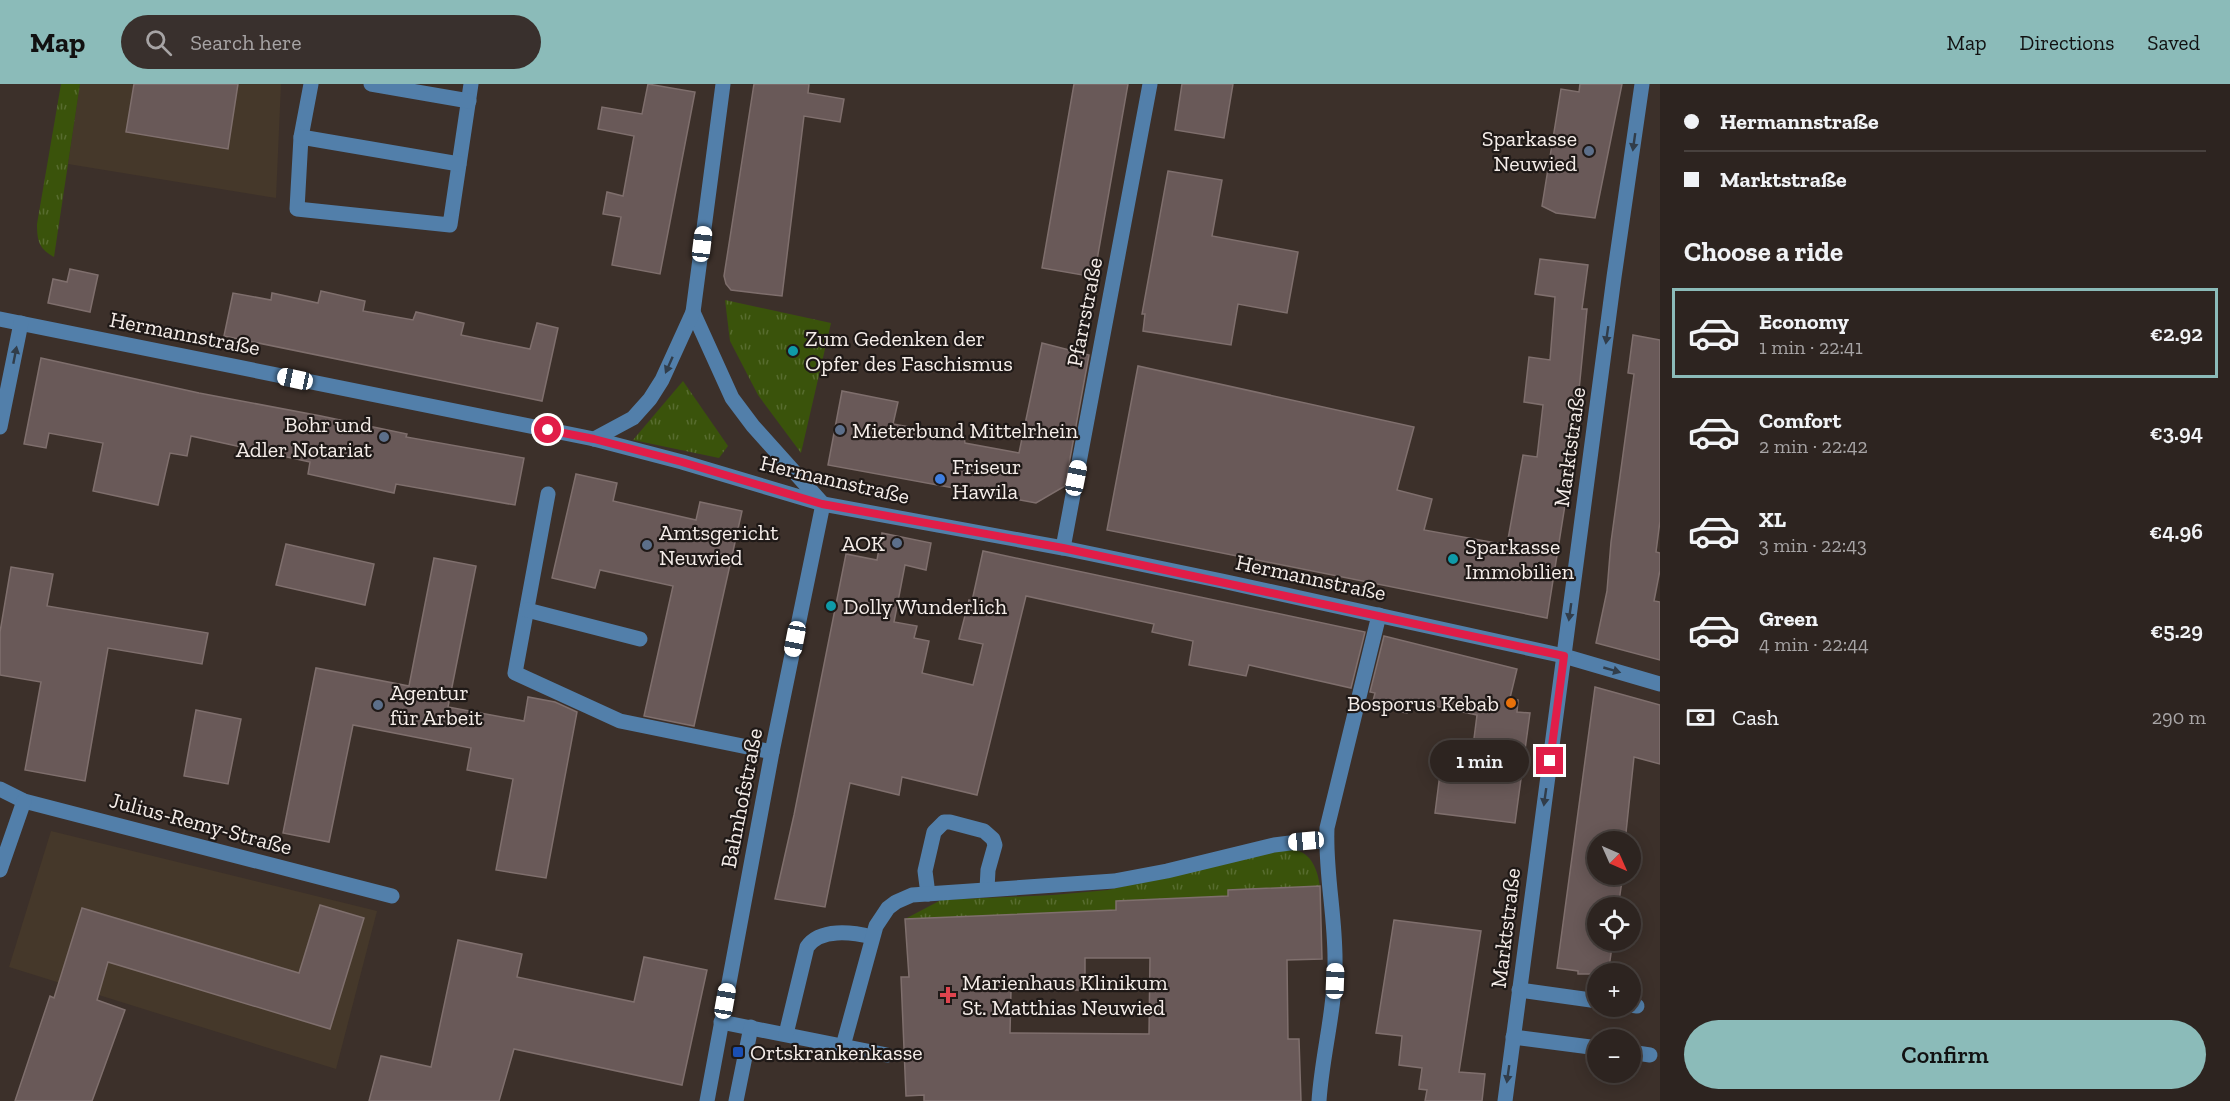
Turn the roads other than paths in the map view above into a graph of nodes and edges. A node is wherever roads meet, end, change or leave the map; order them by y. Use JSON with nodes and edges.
{"nodes":[{"id":1,"x":311,"y":84,"type":"edge"},
{"id":2,"x":371,"y":84,"type":"edge"},
{"id":3,"x":471,"y":84,"type":"edge"},
{"id":4,"x":723,"y":84,"type":"edge"},
{"id":5,"x":1150,"y":84,"type":"edge"},
{"id":6,"x":1642,"y":84,"type":"edge"},
{"id":7,"x":469,"y":101,"type":"junction"},
{"id":8,"x":302,"y":137,"type":"junction"},
{"id":9,"x":459,"y":164,"type":"junction"},
{"id":10,"x":693,"y":312,"type":"junction"},
{"id":11,"x":0,"y":319,"type":"edge"},
{"id":12,"x":21,"y":323,"type":"junction"},
{"id":13,"x":0,"y":427,"type":"edge"},
{"id":14,"x":594,"y":439,"type":"junction"},
{"id":15,"x":548,"y":494,"type":"dead end"},
{"id":16,"x":822,"y":504,"type":"junction"},
{"id":17,"x":1063,"y":548,"type":"junction"},
{"id":18,"x":527,"y":610,"type":"junction"},
{"id":19,"x":1379,"y":615,"type":"junction"},
{"id":20,"x":640,"y":639,"type":"dead end"},
{"id":21,"x":1564,"y":656,"type":"junction"},
{"id":22,"x":1660,"y":684,"type":"edge"},
{"id":23,"x":772,"y":752,"type":"junction"},
{"id":24,"x":0,"y":789,"type":"edge"},
{"id":25,"x":24,"y":801,"type":"junction"},
{"id":26,"x":1326,"y":841,"type":"junction"},
{"id":27,"x":0,"y":870,"type":"edge"},
{"id":28,"x":987,"y":889,"type":"junction"},
{"id":29,"x":928,"y":894,"type":"junction"},
{"id":30,"x":392,"y":896,"type":"dead end"},
{"id":31,"x":872,"y":937,"type":"junction"},
{"id":32,"x":1519,"y":990,"type":"junction"},
{"id":33,"x":1587,"y":999,"type":"edge"},
{"id":34,"x":721,"y":1022,"type":"junction"},
{"id":35,"x":752,"y":1028,"type":"junction"},
{"id":36,"x":787,"y":1028,"type":"junction"},
{"id":37,"x":1513,"y":1037,"type":"junction"},
{"id":38,"x":843,"y":1046,"type":"junction"},
{"id":39,"x":1587,"y":1047,"type":"edge"},
{"id":40,"x":1641,"y":1054,"type":"edge"},
{"id":41,"x":887,"y":1055,"type":"dead end"},
{"id":42,"x":1650,"y":1055,"type":"dead end"},
{"id":43,"x":706,"y":1101,"type":"edge"},
{"id":44,"x":736,"y":1101,"type":"edge"},
{"id":45,"x":1319,"y":1101,"type":"edge"},
{"id":46,"x":1505,"y":1101,"type":"edge"}],
"edges":[{"from":1,"to":8,"type":"street"},
{"from":2,"to":7,"type":"street"},
{"from":3,"to":7,"type":"street"},
{"from":4,"to":10,"type":"street"},
{"from":5,"to":17,"type":"street","name":"Pfarrstraße"},
{"from":6,"to":21,"type":"street","name":"Marktstraße","one_way":true},
{"from":7,"to":9,"type":"street"},
{"from":8,"to":9,"type":"street"},
{"from":8,"to":9,"type":"street"},
{"from":10,"to":14,"type":"street","one_way":true},
{"from":10,"to":16,"type":"street"},
{"from":11,"to":12,"type":"street","name":"Hermannstraße"},
{"from":13,"to":12,"type":"street","one_way":true},
{"from":12,"to":14,"type":"street","name":"Hermannstraße"},
{"from":14,"to":16,"type":"street","name":"Hermannstraße"},
{"from":15,"to":18,"type":"street"},
{"from":16,"to":17,"type":"street","name":"Hermannstraße"},
{"from":16,"to":23,"type":"street","name":"Bahnhofstraße"},
{"from":17,"to":19,"type":"street","name":"Hermannstraße"},
{"from":18,"to":20,"type":"street"},
{"from":18,"to":23,"type":"street"},
{"from":19,"to":21,"type":"street","name":"Hermannstraße"},
{"from":19,"to":26,"type":"street"},
{"from":21,"to":22,"type":"street","name":"Hermannstraße","one_way":true},
{"from":21,"to":32,"type":"street","name":"Marktstraße","one_way":true},
{"from":23,"to":34,"type":"street","name":"Bahnhofstraße"},
{"from":24,"to":25,"type":"street","name":"Julius-Remy-Straße"},
{"from":25,"to":27,"type":"street"},
{"from":25,"to":30,"type":"street","name":"Julius-Remy-Straße"},
{"from":26,"to":28,"type":"street"},
{"from":26,"to":45,"type":"street"},
{"from":28,"to":29,"type":"street"},
{"from":28,"to":29,"type":"street"},
{"from":29,"to":31,"type":"street"},
{"from":31,"to":36,"type":"street"},
{"from":31,"to":38,"type":"street"},
{"from":32,"to":33,"type":"street"},
{"from":32,"to":37,"type":"street","name":"Marktstraße"},
{"from":34,"to":35,"type":"street"},
{"from":34,"to":43,"type":"street","name":"Bahnhofstraße"},
{"from":35,"to":36,"type":"street"},
{"from":35,"to":44,"type":"street"},
{"from":36,"to":38,"type":"street"},
{"from":37,"to":39,"type":"street"},
{"from":37,"to":46,"type":"street","name":"Marktstraße","one_way":true},
{"from":38,"to":41,"type":"street"},
{"from":40,"to":42,"type":"street"}]}
